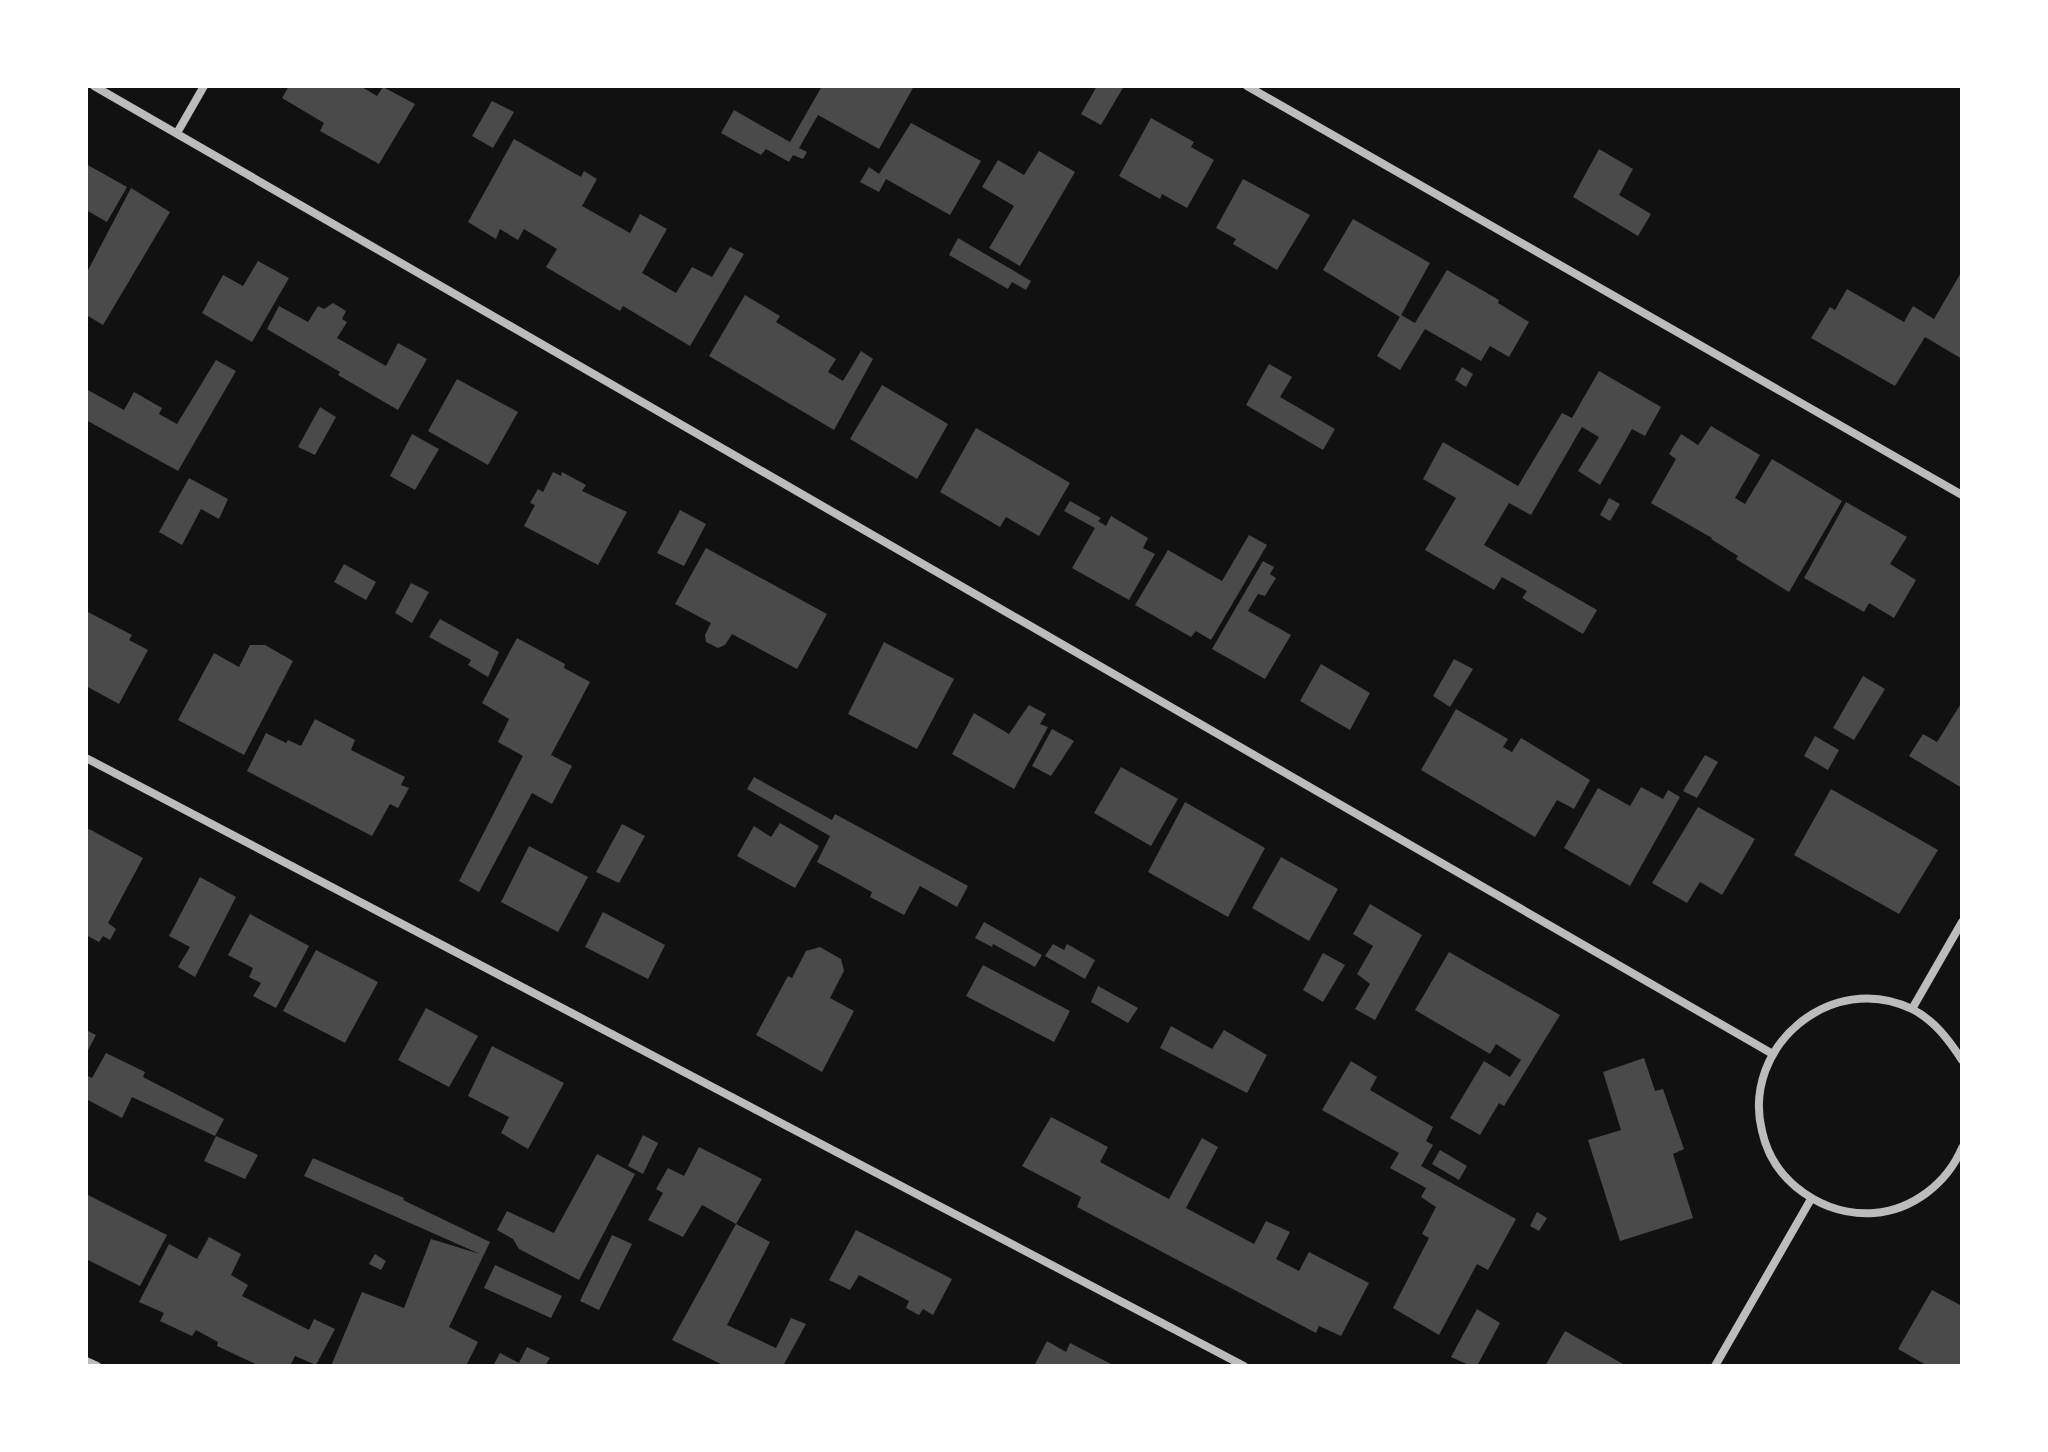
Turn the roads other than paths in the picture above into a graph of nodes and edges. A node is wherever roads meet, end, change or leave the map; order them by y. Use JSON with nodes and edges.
{"nodes":[{"id":1,"x":94,"y":86,"type":"edge"},
{"id":2,"x":204,"y":86,"type":"edge"},
{"id":3,"x":1247,"y":86,"type":"edge"},
{"id":4,"x":177,"y":133,"type":"junction"},
{"id":5,"x":1962,"y":495,"type":"edge"},
{"id":6,"x":86,"y":758,"type":"edge"},
{"id":7,"x":1962,"y":922,"type":"edge"},
{"id":8,"x":1912,"y":1009,"type":"junction"},
{"id":9,"x":1771,"y":1053,"type":"junction"},
{"id":10,"x":1962,"y":1060,"type":"edge"},
{"id":11,"x":1962,"y":1148,"type":"edge"},
{"id":12,"x":1959,"y":1164,"type":"edge"},
{"id":13,"x":1811,"y":1199,"type":"junction"},
{"id":14,"x":86,"y":1361,"type":"edge"},
{"id":15,"x":97,"y":1366,"type":"edge"},
{"id":16,"x":1244,"y":1366,"type":"edge"},
{"id":17,"x":1715,"y":1366,"type":"edge"}],
"edges":[{"from":1,"to":4,"type":"street"},
{"from":2,"to":4,"type":"street"},
{"from":3,"to":5,"type":"street"},
{"from":4,"to":9,"type":"street"},
{"from":6,"to":16,"type":"street"},
{"from":7,"to":8,"type":"street"},
{"from":8,"to":9,"type":"street"},
{"from":8,"to":10,"type":"street"},
{"from":9,"to":13,"type":"street"},
{"from":11,"to":12,"type":"street"},
{"from":12,"to":13,"type":"street"},
{"from":13,"to":17,"type":"street"},
{"from":14,"to":15,"type":"street"}]}
